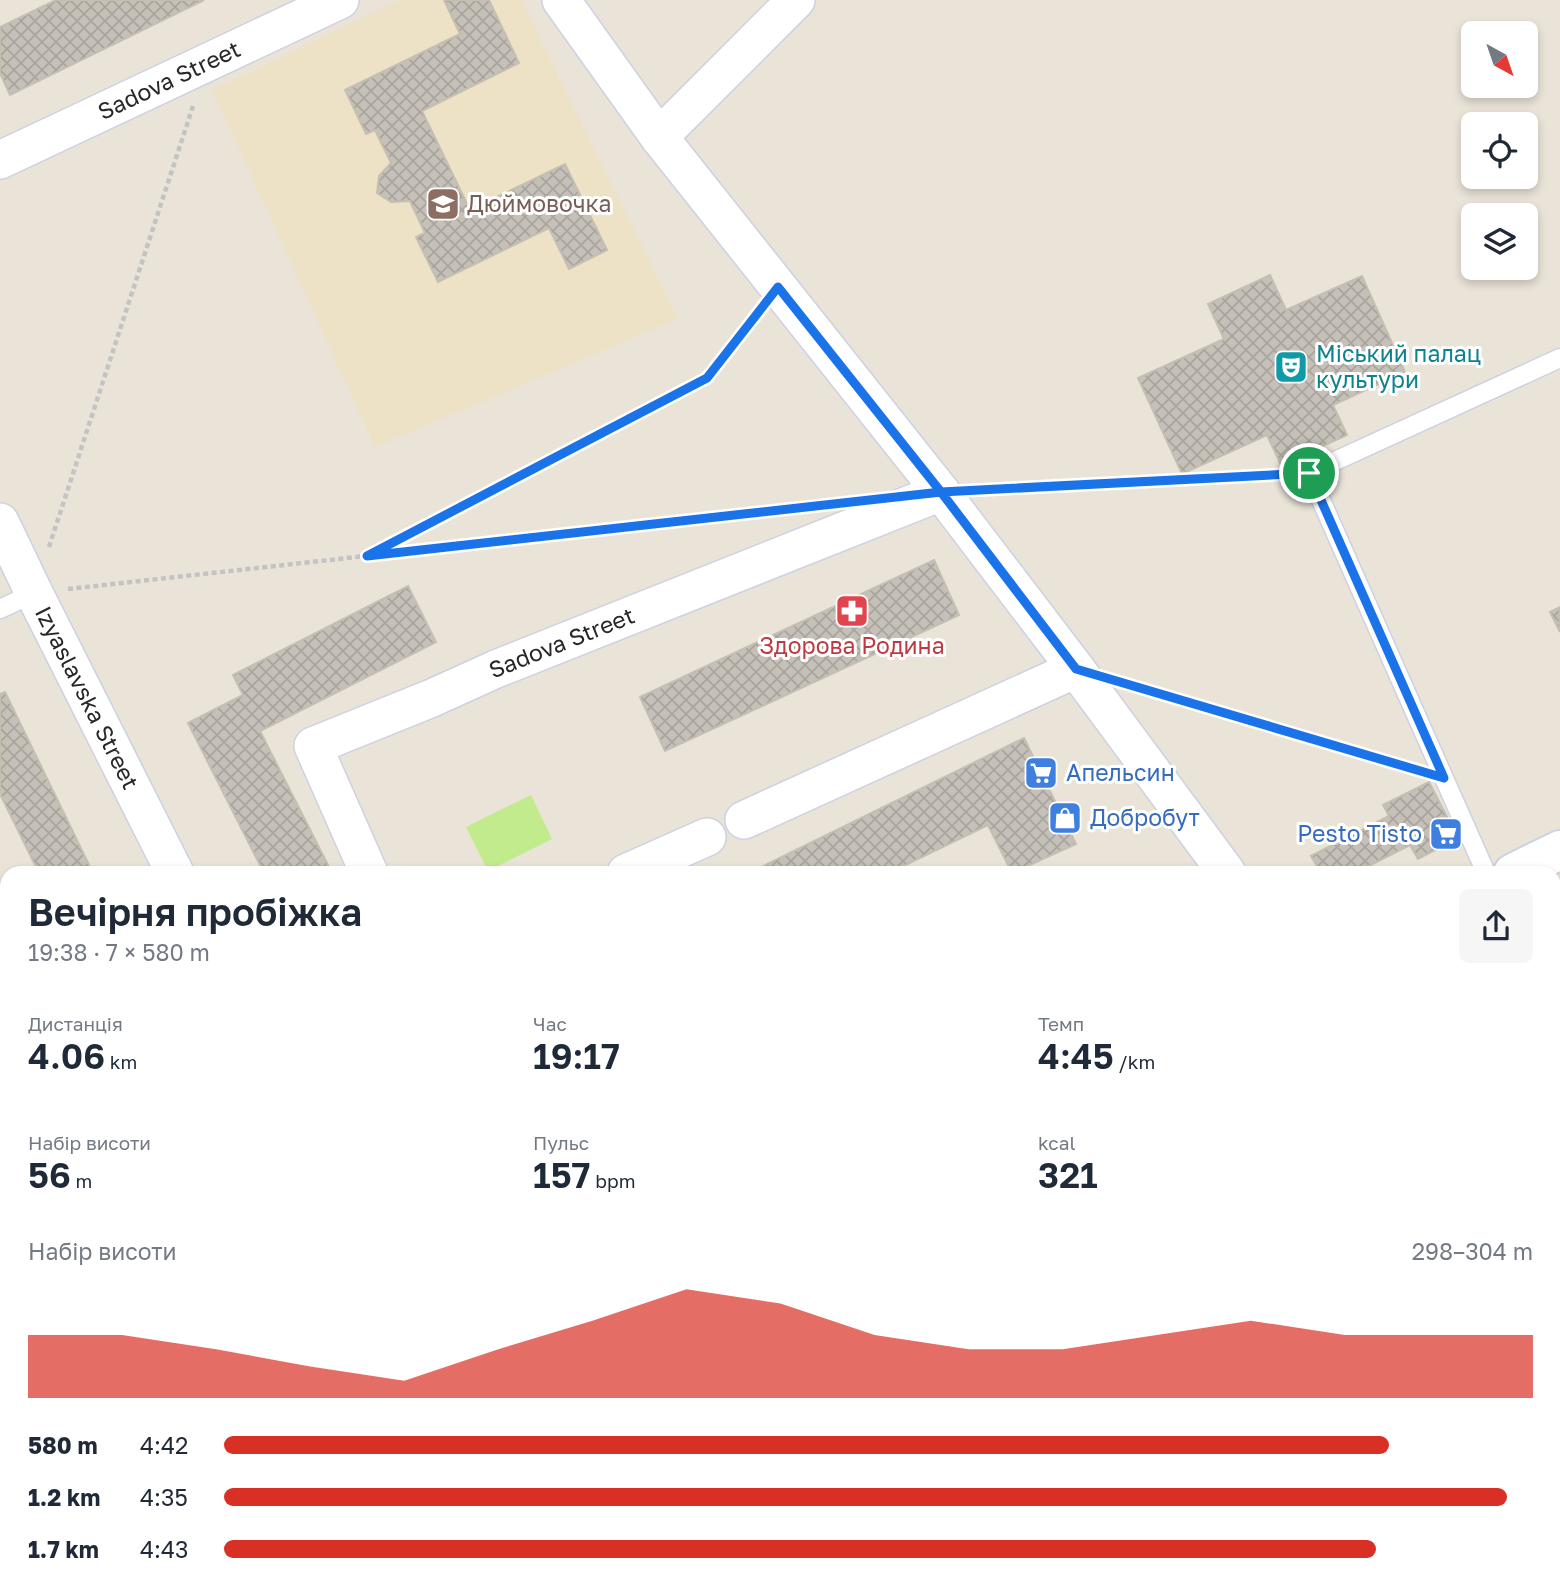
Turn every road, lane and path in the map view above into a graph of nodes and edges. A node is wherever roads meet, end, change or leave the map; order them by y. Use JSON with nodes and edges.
{"nodes":[{"id":1,"x":340,"y":0,"type":"edge"},
{"id":2,"x":561,"y":0,"type":"edge"},
{"id":3,"x":796,"y":0,"type":"edge"},
{"id":4,"x":207,"y":62,"type":"junction"},
{"id":5,"x":659,"y":137,"type":"junction"},
{"id":6,"x":0,"y":159,"type":"edge"},
{"id":7,"x":778,"y":287,"type":"junction"},
{"id":8,"x":1560,"y":358,"type":"edge"},
{"id":9,"x":1309,"y":473,"type":"junction"},
{"id":10,"x":941,"y":492,"type":"junction"},
{"id":11,"x":818,"y":506,"type":"dead end"},
{"id":12,"x":0,"y":522,"type":"edge"},
{"id":13,"x":367,"y":556,"type":"junction"},
{"id":14,"x":34,"y":593,"type":"junction"},
{"id":15,"x":0,"y":609,"type":"edge"},
{"id":16,"x":1076,"y":669,"type":"junction"},
{"id":17,"x":1129,"y":684,"type":"dead end"},
{"id":18,"x":1444,"y":778,"type":"junction"},
{"id":19,"x":744,"y":820,"type":"dead end"},
{"id":20,"x":707,"y":837,"type":"dead end"},
{"id":21,"x":1559,"y":854,"type":"edge"},
{"id":22,"x":171,"y":866,"type":"edge"},
{"id":23,"x":366,"y":866,"type":"edge"},
{"id":24,"x":642,"y":866,"type":"edge"},
{"id":25,"x":1222,"y":866,"type":"edge"},
{"id":26,"x":1483,"y":866,"type":"edge"},
{"id":27,"x":1530,"y":866,"type":"edge"}],
"edges":[{"from":1,"to":4,"type":"street","name":"Sadova Street"},
{"from":2,"to":5,"type":"street"},
{"from":3,"to":5,"type":"street"},
{"from":4,"to":6,"type":"street","name":"Sadova Street"},
{"from":4,"to":14,"type":"path"},
{"from":5,"to":7,"type":"street"},
{"from":7,"to":10,"type":"street"},
{"from":7,"to":13,"type":"path"},
{"from":8,"to":9,"type":"lane"},
{"from":9,"to":10,"type":"path"},
{"from":9,"to":18,"type":"lane"},
{"from":10,"to":16,"type":"street"},
{"from":10,"to":23,"type":"street","name":"Sadova Street"},
{"from":11,"to":13,"type":"path"},
{"from":12,"to":14,"type":"street","name":"Izyaslavska Street"},
{"from":13,"to":14,"type":"path"},
{"from":14,"to":15,"type":"lane"},
{"from":14,"to":22,"type":"street","name":"Izyaslavska Street"},
{"from":16,"to":19,"type":"street"},
{"from":16,"to":25,"type":"street"},
{"from":17,"to":18,"type":"path"},
{"from":18,"to":26,"type":"lane"},
{"from":20,"to":24,"type":"street"},
{"from":21,"to":27,"type":"street"}]}
